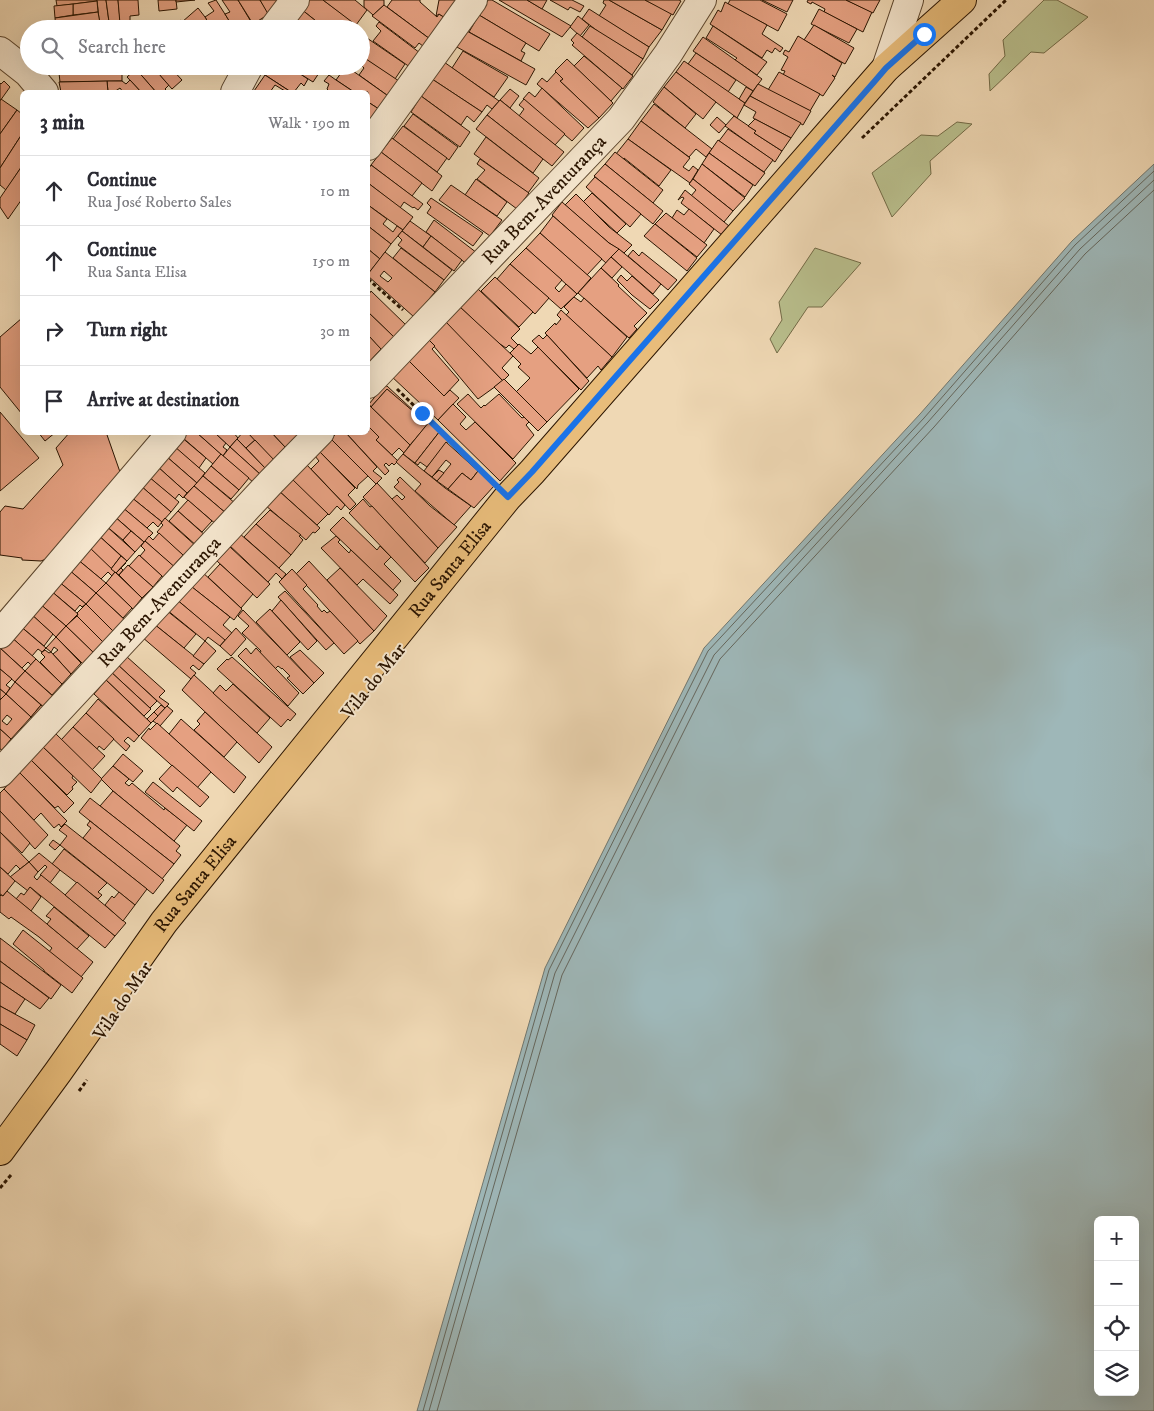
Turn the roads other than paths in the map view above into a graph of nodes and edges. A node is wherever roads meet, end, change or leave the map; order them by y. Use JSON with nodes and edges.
{"nodes":[{"id":1,"x":295,"y":0,"type":"edge"},
{"id":2,"x":473,"y":0,"type":"edge"},
{"id":3,"x":702,"y":0,"type":"edge"},
{"id":4,"x":909,"y":0,"type":"edge"},
{"id":5,"x":962,"y":0,"type":"edge"},
{"id":6,"x":280,"y":20,"type":"edge"},
{"id":7,"x":0,"y":51,"type":"edge"},
{"id":8,"x":20,"y":67,"type":"edge"},
{"id":9,"x":886,"y":68,"type":"junction"},
{"id":10,"x":30,"y":75,"type":"edge"},
{"id":11,"x":244,"y":75,"type":"edge"},
{"id":12,"x":42,"y":90,"type":"edge"},
{"id":13,"x":235,"y":90,"type":"edge"},
{"id":14,"x":370,"y":143,"type":"edge"},
{"id":15,"x":373,"y":378,"type":"edge"},
{"id":16,"x":169,"y":435,"type":"edge"},
{"id":17,"x":317,"y":435,"type":"edge"},
{"id":18,"x":0,"y":634,"type":"edge"},
{"id":19,"x":0,"y":773,"type":"edge"},
{"id":20,"x":3,"y":1155,"type":"edge"}],
"edges":[{"from":1,"to":6,"type":"street"},
{"from":2,"to":14,"type":"street"},
{"from":3,"to":15,"type":"street","name":"Rua Bem-Aventurança"},
{"from":4,"to":9,"type":"street","name":"Rua Santa Elisa"},
{"from":5,"to":9,"type":"main road"},
{"from":7,"to":8,"type":"street"},
{"from":9,"to":20,"type":"main road","name":"Rua Santa Elisa"},
{"from":10,"to":12,"type":"street"},
{"from":11,"to":13,"type":"street"},
{"from":16,"to":18,"type":"street"},
{"from":17,"to":19,"type":"street","name":"Rua Bem-Aventurança"}]}
